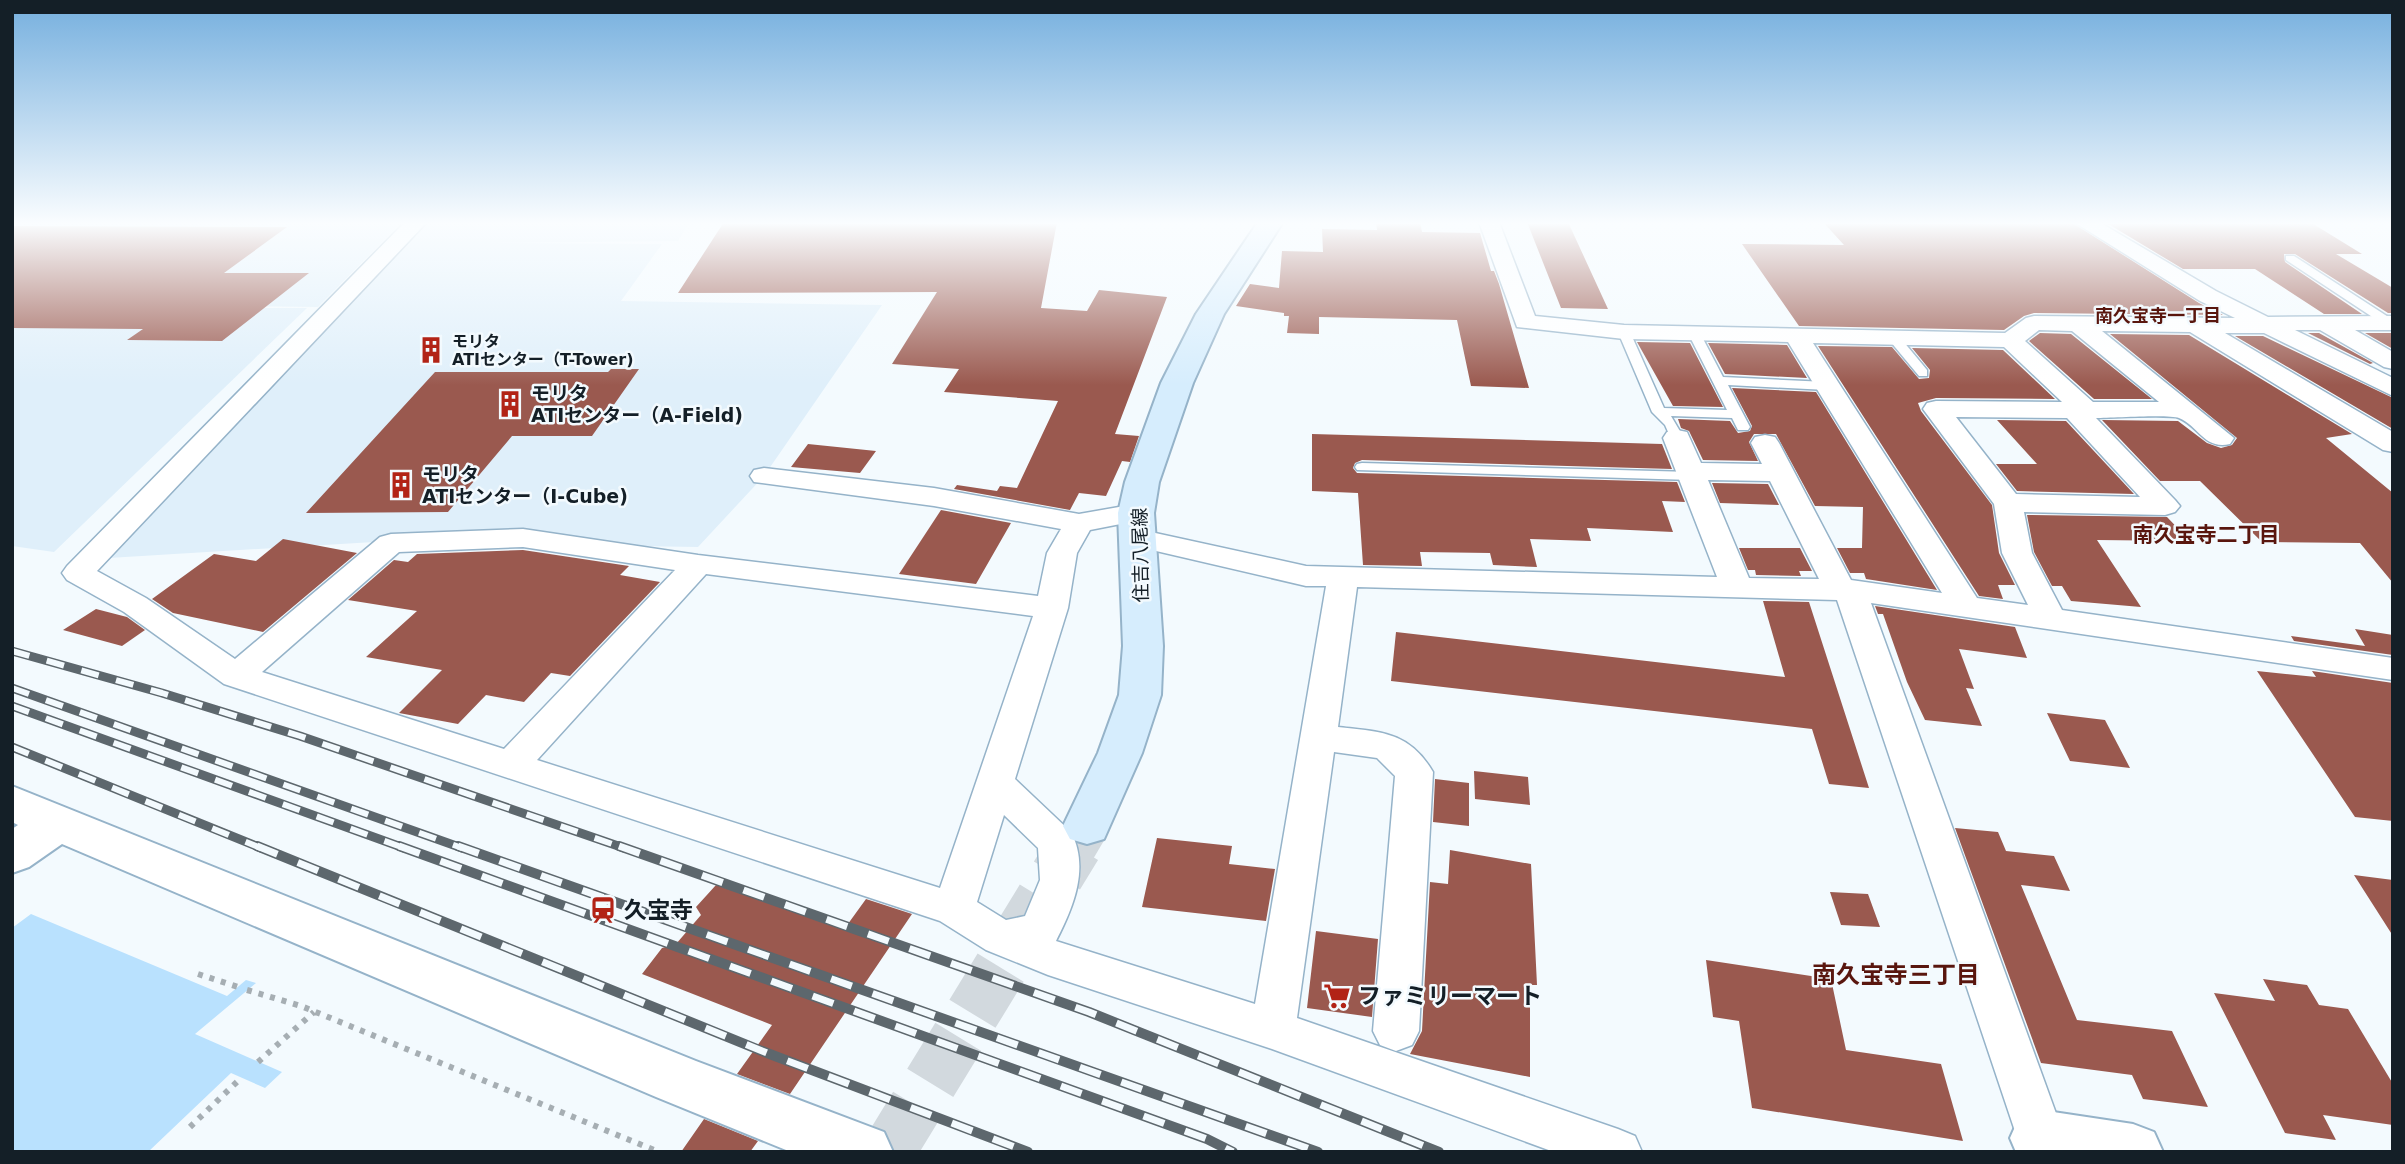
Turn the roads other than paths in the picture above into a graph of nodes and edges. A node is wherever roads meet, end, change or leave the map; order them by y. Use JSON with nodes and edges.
{"nodes":[{"id":1,"x":365,"y":276,"type":"edge"},
{"id":2,"x":1235,"y":276,"type":"edge"},
{"id":3,"x":1509,"y":276,"type":"edge"},
{"id":4,"x":2175,"y":276,"type":"edge"},
{"id":5,"x":2319,"y":276,"type":"edge"},
{"id":6,"x":2326,"y":323,"type":"junction"},
{"id":7,"x":2392,"y":323,"type":"edge"},
{"id":8,"x":2078,"y":324,"type":"junction"},
{"id":9,"x":2196,"y":325,"type":"junction"},
{"id":10,"x":2269,"y":325,"type":"junction"},
{"id":11,"x":1624,"y":332,"type":"junction"},
{"id":12,"x":1694,"y":333,"type":"junction"},
{"id":13,"x":1796,"y":335,"type":"junction"},
{"id":14,"x":1894,"y":338,"type":"junction"},
{"id":15,"x":2010,"y":340,"type":"junction"},
{"id":16,"x":2393,"y":362,"type":"edge"},
{"id":17,"x":1923,"y":373,"type":"dead end"},
{"id":18,"x":1718,"y":381,"type":"junction"},
{"id":19,"x":1827,"y":386,"type":"junction"},
{"id":20,"x":2393,"y":388,"type":"edge"},
{"id":21,"x":2080,"y":410,"type":"junction"},
{"id":22,"x":2185,"y":410,"type":"junction"},
{"id":23,"x":1659,"y":412,"type":"junction"},
{"id":24,"x":1735,"y":414,"type":"junction"},
{"id":25,"x":1754,"y":435,"type":"joint"},
{"id":26,"x":1677,"y":438,"type":"joint"},
{"id":27,"x":2220,"y":438,"type":"dead end"},
{"id":28,"x":2393,"y":444,"type":"edge"},
{"id":29,"x":1362,"y":467,"type":"dead end"},
{"id":30,"x":1781,"y":473,"type":"junction"},
{"id":31,"x":1691,"y":474,"type":"junction"},
{"id":32,"x":764,"y":476,"type":"dead end"},
{"id":33,"x":2008,"y":503,"type":"junction"},
{"id":34,"x":1079,"y":523,"type":"junction"},
{"id":35,"x":1136,"y":525,"type":"junction"},
{"id":36,"x":698,"y":564,"type":"junction"},
{"id":37,"x":1343,"y":577,"type":"junction"},
{"id":38,"x":1737,"y":587,"type":"junction"},
{"id":39,"x":1845,"y":590,"type":"junction"},
{"id":40,"x":1966,"y":606,"type":"junction"},
{"id":41,"x":1052,"y":608,"type":"junction"},
{"id":42,"x":2050,"y":618,"type":"junction"},
{"id":43,"x":2393,"y":669,"type":"edge"},
{"id":44,"x":236,"y":676,"type":"junction"},
{"id":45,"x":1318,"y":737,"type":"junction"},
{"id":46,"x":512,"y":764,"type":"junction"},
{"id":47,"x":995,"y":783,"type":"junction"},
{"id":48,"x":12,"y":803,"type":"edge"},
{"id":49,"x":58,"y":822,"type":"junction"},
{"id":50,"x":1087,"y":826,"type":"tunnel mouth"},
{"id":51,"x":12,"y":854,"type":"edge"},
{"id":52,"x":954,"y":909,"type":"junction"},
{"id":53,"x":1001,"y":939,"type":"junction"},
{"id":54,"x":1273,"y":1029,"type":"junction"},
{"id":55,"x":1396,"y":1031,"type":"dead end"},
{"id":56,"x":2043,"y":1145,"type":"edge"},
{"id":57,"x":863,"y":1152,"type":"edge"},
{"id":58,"x":1618,"y":1152,"type":"edge"},
{"id":59,"x":2133,"y":1152,"type":"edge"}],
"edges":[{"from":1,"to":44,"type":"street"},
{"from":2,"to":35,"type":"main road","name":"住吉八尾線"},
{"from":3,"to":11,"type":"street"},
{"from":4,"to":10,"type":"street"},
{"from":5,"to":7,"type":"lane"},
{"from":6,"to":7,"type":"street"},
{"from":6,"to":10,"type":"street"},
{"from":6,"to":16,"type":"street"},
{"from":8,"to":9,"type":"street"},
{"from":8,"to":15,"type":"street"},
{"from":8,"to":22,"type":"street"},
{"from":9,"to":10,"type":"street"},
{"from":9,"to":28,"type":"street"},
{"from":10,"to":20,"type":"street"},
{"from":11,"to":12,"type":"street"},
{"from":11,"to":23,"type":"lane"},
{"from":12,"to":13,"type":"street"},
{"from":12,"to":18,"type":"lane"},
{"from":13,"to":14,"type":"street"},
{"from":13,"to":19,"type":"street"},
{"from":14,"to":15,"type":"street"},
{"from":14,"to":17,"type":"lane"},
{"from":15,"to":21,"type":"street"},
{"from":18,"to":19,"type":"lane"},
{"from":18,"to":24,"type":"lane"},
{"from":19,"to":40,"type":"street"},
{"from":21,"to":22,"type":"street"},
{"from":21,"to":33,"type":"street"},
{"from":21,"to":33,"type":"street"},
{"from":22,"to":27,"type":"street"},
{"from":23,"to":24,"type":"lane"},
{"from":23,"to":26,"type":"lane"},
{"from":24,"to":25,"type":"lane"},
{"from":25,"to":30,"type":"street"},
{"from":26,"to":31,"type":"street"},
{"from":29,"to":31,"type":"lane"},
{"from":30,"to":31,"type":"street"},
{"from":30,"to":39,"type":"street"},
{"from":31,"to":38,"type":"street"},
{"from":32,"to":34,"type":"street"},
{"from":33,"to":42,"type":"street"},
{"from":34,"to":35,"type":"street"},
{"from":34,"to":41,"type":"street"},
{"from":35,"to":37,"type":"street"},
{"from":35,"to":50,"type":"main road","name":"住吉八尾線"},
{"from":36,"to":41,"type":"street"},
{"from":36,"to":44,"type":"street"},
{"from":36,"to":46,"type":"street"},
{"from":37,"to":38,"type":"street"},
{"from":37,"to":45,"type":"street"},
{"from":38,"to":39,"type":"street"},
{"from":39,"to":40,"type":"street"},
{"from":39,"to":56,"type":"street"},
{"from":40,"to":42,"type":"street"},
{"from":41,"to":47,"type":"street"},
{"from":42,"to":43,"type":"street"},
{"from":44,"to":46,"type":"street"},
{"from":45,"to":54,"type":"street"},
{"from":45,"to":55,"type":"street"},
{"from":46,"to":52,"type":"street"},
{"from":47,"to":52,"type":"street"},
{"from":47,"to":53,"type":"street"},
{"from":48,"to":49,"type":"street"},
{"from":49,"to":51,"type":"street"},
{"from":49,"to":57,"type":"street"},
{"from":52,"to":53,"type":"street"},
{"from":53,"to":54,"type":"street"},
{"from":54,"to":58,"type":"street"},
{"from":56,"to":59,"type":"street"}]}
